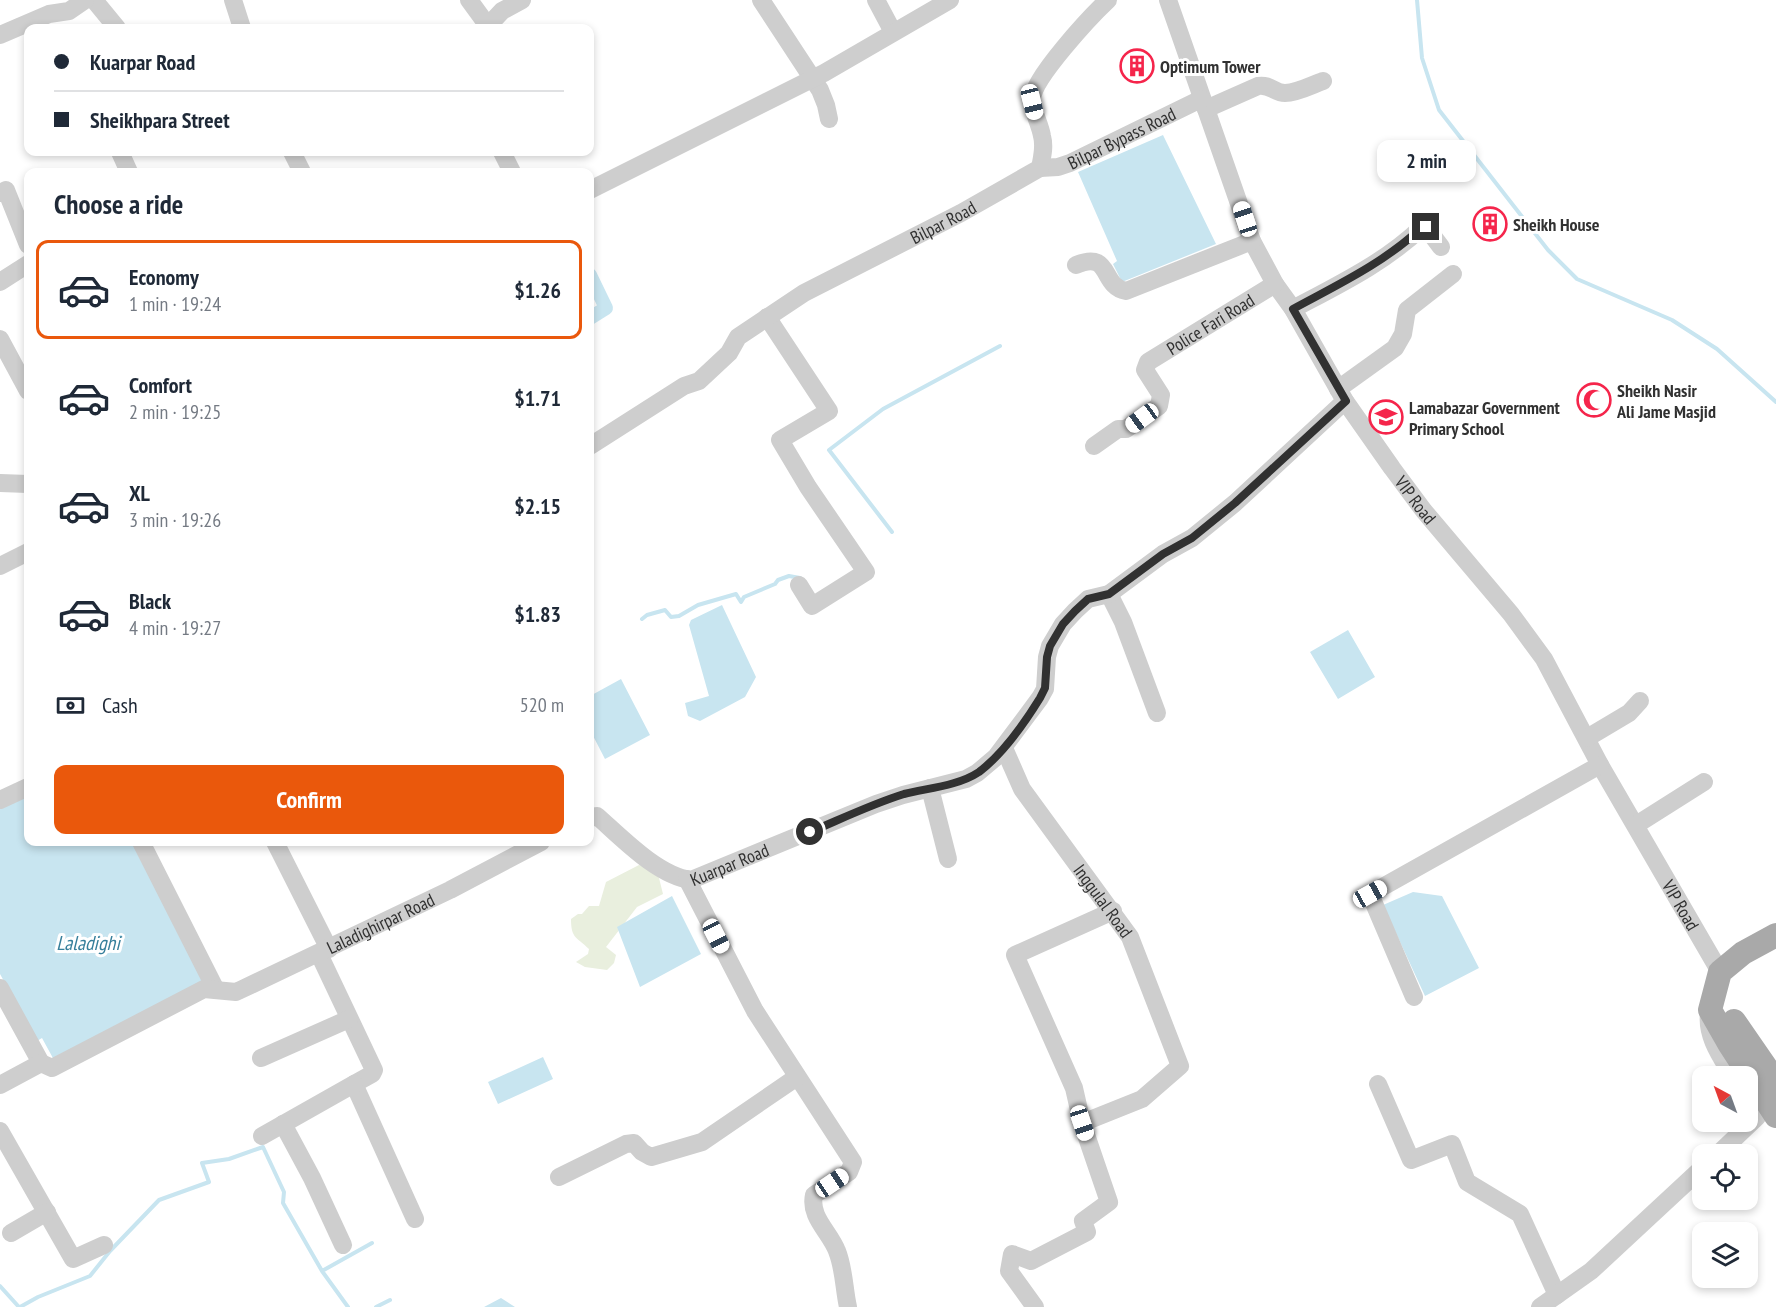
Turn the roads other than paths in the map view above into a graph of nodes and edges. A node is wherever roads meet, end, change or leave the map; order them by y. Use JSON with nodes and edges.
{"nodes":[{"id":1,"x":85,"y":0,"type":"edge"},
{"id":2,"x":94,"y":0,"type":"edge"},
{"id":3,"x":233,"y":0,"type":"edge"},
{"id":4,"x":469,"y":0,"type":"edge"},
{"id":5,"x":522,"y":0,"type":"edge"},
{"id":6,"x":761,"y":0,"type":"edge"},
{"id":7,"x":876,"y":0,"type":"edge"},
{"id":8,"x":950,"y":0,"type":"edge"},
{"id":9,"x":1108,"y":0,"type":"edge"},
{"id":10,"x":1168,"y":0,"type":"edge"},
{"id":11,"x":52,"y":21,"type":"edge"},
{"id":12,"x":114,"y":24,"type":"edge"},
{"id":13,"x":241,"y":24,"type":"edge"},
{"id":14,"x":485,"y":24,"type":"edge"},
{"id":15,"x":490,"y":24,"type":"edge"},
{"id":16,"x":24,"y":29,"type":"edge"},
{"id":17,"x":893,"y":32,"type":"junction"},
{"id":18,"x":0,"y":35,"type":"edge"},
{"id":19,"x":812,"y":79,"type":"junction"},
{"id":20,"x":1323,"y":81,"type":"dead end"},
{"id":21,"x":1204,"y":104,"type":"junction"},
{"id":22,"x":829,"y":119,"type":"dead end"},
{"id":23,"x":1040,"y":168,"type":"junction"},
{"id":24,"x":594,"y":187,"type":"edge"},
{"id":25,"x":0,"y":193,"type":"edge"},
{"id":26,"x":24,"y":235,"type":"edge"},
{"id":27,"x":1252,"y":241,"type":"junction"},
{"id":28,"x":1441,"y":247,"type":"dead end"},
{"id":29,"x":1076,"y":265,"type":"dead end"},
{"id":30,"x":24,"y":267,"type":"edge"},
{"id":31,"x":1453,"y":274,"type":"dead end"},
{"id":32,"x":0,"y":282,"type":"edge"},
{"id":33,"x":1275,"y":284,"type":"junction"},
{"id":34,"x":1293,"y":309,"type":"junction"},
{"id":35,"x":767,"y":317,"type":"junction"},
{"id":36,"x":0,"y":339,"type":"edge"},
{"id":37,"x":24,"y":384,"type":"edge"},
{"id":38,"x":1342,"y":395,"type":"junction"},
{"id":39,"x":594,"y":443,"type":"edge"},
{"id":40,"x":1094,"y":446,"type":"dead end"},
{"id":41,"x":0,"y":483,"type":"edge"},
{"id":42,"x":24,"y":484,"type":"edge"},
{"id":43,"x":24,"y":554,"type":"edge"},
{"id":44,"x":0,"y":566,"type":"edge"},
{"id":45,"x":799,"y":585,"type":"dead end"},
{"id":46,"x":1109,"y":594,"type":"junction"},
{"id":47,"x":1640,"y":701,"type":"dead end"},
{"id":48,"x":1157,"y":713,"type":"dead end"},
{"id":49,"x":1587,"y":738,"type":"junction"},
{"id":50,"x":1004,"y":748,"type":"junction"},
{"id":51,"x":1600,"y":765,"type":"junction"},
{"id":52,"x":1704,"y":782,"type":"dead end"},
{"id":53,"x":930,"y":788,"type":"junction"},
{"id":54,"x":24,"y":789,"type":"edge"},
{"id":55,"x":0,"y":800,"type":"edge"},
{"id":56,"x":594,"y":817,"type":"edge"},
{"id":57,"x":1636,"y":825,"type":"junction"},
{"id":58,"x":143,"y":846,"type":"edge"},
{"id":59,"x":277,"y":846,"type":"edge"},
{"id":60,"x":533,"y":846,"type":"edge"},
{"id":61,"x":948,"y":859,"type":"dead end"},
{"id":62,"x":687,"y":879,"type":"junction"},
{"id":63,"x":1113,"y":911,"type":"junction"},
{"id":64,"x":1776,"y":935,"type":"edge"},
{"id":65,"x":324,"y":952,"type":"junction"},
{"id":66,"x":0,"y":988,"type":"edge"},
{"id":67,"x":216,"y":990,"type":"junction"},
{"id":68,"x":1715,"y":990,"type":"junction"},
{"id":69,"x":1414,"y":997,"type":"dead end"},
{"id":70,"x":349,"y":1018,"type":"junction"},
{"id":71,"x":261,"y":1058,"type":"dead end"},
{"id":72,"x":41,"y":1063,"type":"junction"},
{"id":73,"x":1726,"y":1066,"type":"edge"},
{"id":74,"x":798,"y":1077,"type":"junction"},
{"id":75,"x":1776,"y":1082,"type":"edge"},
{"id":76,"x":354,"y":1084,"type":"junction"},
{"id":77,"x":1378,"y":1084,"type":"dead end"},
{"id":78,"x":0,"y":1085,"type":"edge"},
{"id":79,"x":1776,"y":1116,"type":"edge"},
{"id":80,"x":1082,"y":1123,"type":"junction"},
{"id":81,"x":283,"y":1124,"type":"junction"},
{"id":82,"x":0,"y":1131,"type":"edge"},
{"id":83,"x":1741,"y":1132,"type":"edge"},
{"id":84,"x":262,"y":1136,"type":"dead end"},
{"id":85,"x":1729,"y":1144,"type":"edge"},
{"id":86,"x":559,"y":1177,"type":"dead end"},
{"id":87,"x":1692,"y":1177,"type":"edge"},
{"id":88,"x":47,"y":1212,"type":"junction"},
{"id":89,"x":415,"y":1219,"type":"dead end"},
{"id":90,"x":11,"y":1233,"type":"dead end"},
{"id":91,"x":104,"y":1245,"type":"dead end"},
{"id":92,"x":343,"y":1245,"type":"dead end"},
{"id":93,"x":1557,"y":1295,"type":"junction"},
{"id":94,"x":848,"y":1307,"type":"edge"},
{"id":95,"x":1035,"y":1307,"type":"edge"},
{"id":96,"x":1540,"y":1307,"type":"edge"}],
"edges":[{"from":1,"to":11,"type":"street"},
{"from":2,"to":12,"type":"street"},
{"from":3,"to":13,"type":"street"},
{"from":4,"to":14,"type":"street"},
{"from":5,"to":15,"type":"street"},
{"from":6,"to":19,"type":"street"},
{"from":7,"to":17,"type":"street"},
{"from":8,"to":17,"type":"street"},
{"from":9,"to":23,"type":"street"},
{"from":10,"to":21,"type":"street","name":"VIP Road"},
{"from":16,"to":18,"type":"street"},
{"from":17,"to":19,"type":"street"},
{"from":19,"to":22,"type":"street"},
{"from":19,"to":24,"type":"street"},
{"from":20,"to":21,"type":"street","name":"Bilpar Bypass Road"},
{"from":21,"to":23,"type":"street","name":"Bilpar Bypass Road"},
{"from":21,"to":27,"type":"street","name":"VIP Road"},
{"from":23,"to":35,"type":"street","name":"Bilpar Road"},
{"from":25,"to":26,"type":"street"},
{"from":27,"to":29,"type":"street"},
{"from":27,"to":33,"type":"street","name":"VIP Road"},
{"from":28,"to":34,"type":"street"},
{"from":30,"to":32,"type":"street"},
{"from":31,"to":38,"type":"street","name":"Kuarpar Road"},
{"from":33,"to":34,"type":"street","name":"VIP Road"},
{"from":33,"to":40,"type":"street","name":"Police Fari Road"},
{"from":34,"to":38,"type":"street","name":"VIP Road"},
{"from":35,"to":39,"type":"street","name":"Bilpar Road"},
{"from":35,"to":45,"type":"street"},
{"from":36,"to":37,"type":"street"},
{"from":38,"to":46,"type":"street","name":"Kuarpar Road"},
{"from":38,"to":49,"type":"street","name":"VIP Road"},
{"from":41,"to":42,"type":"street"},
{"from":43,"to":44,"type":"street"},
{"from":46,"to":48,"type":"street"},
{"from":46,"to":50,"type":"street","name":"Kuarpar Road"},
{"from":47,"to":49,"type":"street"},
{"from":49,"to":51,"type":"street","name":"VIP Road"},
{"from":50,"to":53,"type":"street","name":"Kuarpar Road"},
{"from":50,"to":63,"type":"street","name":"Inggulal Road"},
{"from":51,"to":57,"type":"street","name":"VIP Road"},
{"from":51,"to":69,"type":"street"},
{"from":52,"to":57,"type":"street"},
{"from":53,"to":61,"type":"street"},
{"from":53,"to":62,"type":"street","name":"Kuarpar Road"},
{"from":54,"to":55,"type":"street"},
{"from":56,"to":62,"type":"street"},
{"from":57,"to":68,"type":"street","name":"VIP Road"},
{"from":58,"to":67,"type":"street"},
{"from":59,"to":65,"type":"street"},
{"from":60,"to":65,"type":"street","name":"Laladighirpar Road"},
{"from":62,"to":74,"type":"street","name":"Kuarpar Road"},
{"from":63,"to":80,"type":"street","name":"Inggulal Road"},
{"from":63,"to":80,"type":"street"},
{"from":64,"to":68,"type":"main road"},
{"from":65,"to":67,"type":"street","name":"Laladighirpar Road"},
{"from":65,"to":70,"type":"street"},
{"from":66,"to":72,"type":"street"},
{"from":67,"to":72,"type":"street","name":"Laladighirpar Road"},
{"from":68,"to":73,"type":"street"},
{"from":68,"to":75,"type":"main road"},
{"from":68,"to":79,"type":"main road"},
{"from":70,"to":71,"type":"street"},
{"from":70,"to":76,"type":"street"},
{"from":72,"to":78,"type":"street"},
{"from":74,"to":86,"type":"street"},
{"from":74,"to":94,"type":"street","name":"Kuarpar Road"},
{"from":76,"to":81,"type":"street"},
{"from":76,"to":89,"type":"street"},
{"from":77,"to":93,"type":"street"},
{"from":80,"to":95,"type":"street"},
{"from":81,"to":84,"type":"street"},
{"from":81,"to":92,"type":"street"},
{"from":82,"to":88,"type":"street"},
{"from":83,"to":85,"type":"street"},
{"from":87,"to":93,"type":"street"},
{"from":88,"to":90,"type":"street"},
{"from":88,"to":91,"type":"street"},
{"from":93,"to":96,"type":"street"}]}
